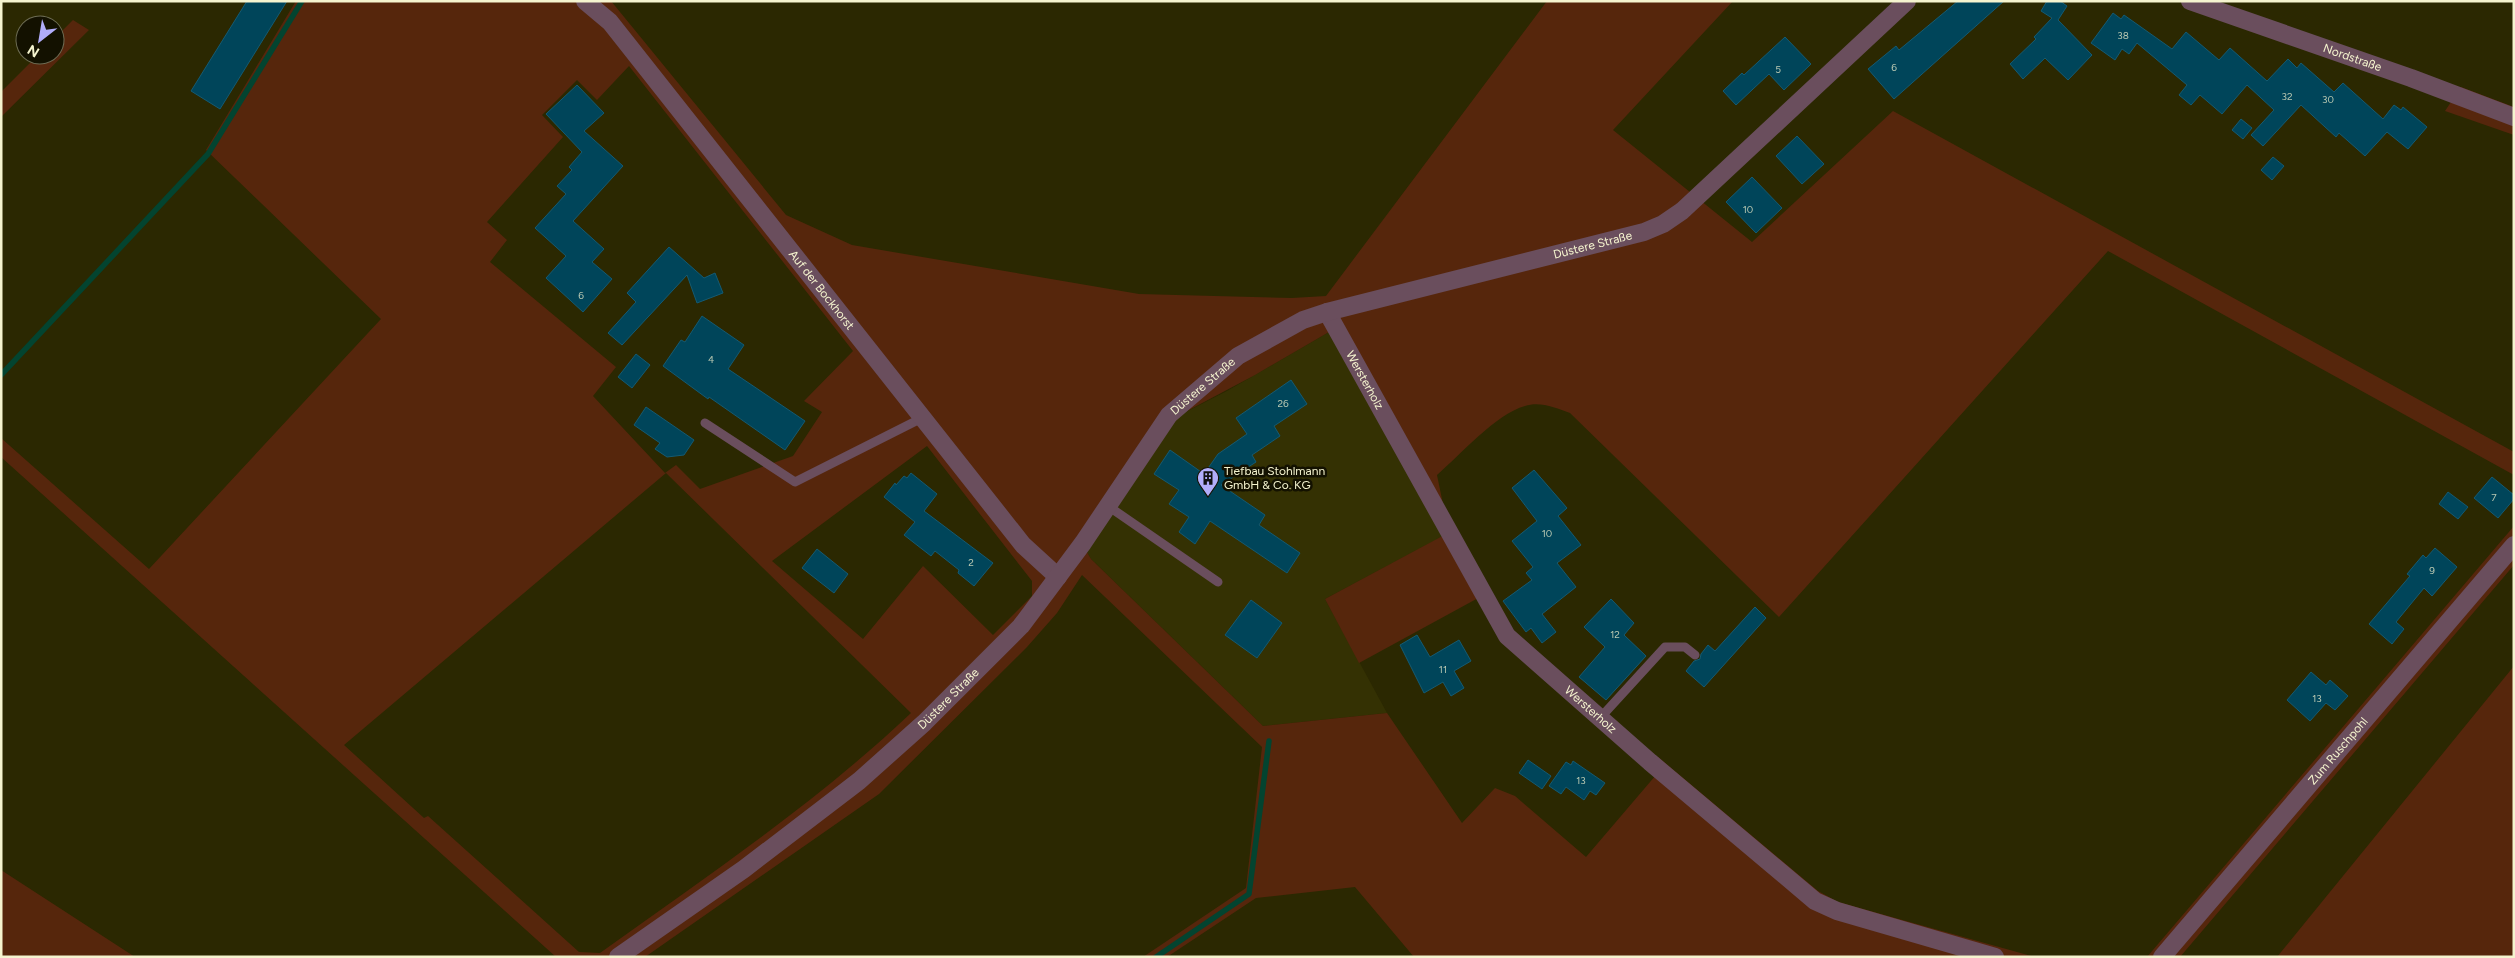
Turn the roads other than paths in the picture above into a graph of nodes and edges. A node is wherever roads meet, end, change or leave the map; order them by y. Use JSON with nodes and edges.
{"nodes":[{"id":1,"x":585,"y":1,"type":"edge"},
{"id":2,"x":1907,"y":1,"type":"edge"},
{"id":3,"x":2190,"y":1,"type":"edge"},
{"id":4,"x":2514,"y":117,"type":"edge"},
{"id":5,"x":1326,"y":312,"type":"junction"},
{"id":6,"x":922,"y":418,"type":"junction"},
{"id":7,"x":705,"y":423,"type":"dead end"},
{"id":8,"x":1108,"y":506,"type":"junction"},
{"id":9,"x":2514,"y":545,"type":"edge"},
{"id":10,"x":1058,"y":577,"type":"junction"},
{"id":11,"x":1218,"y":582,"type":"dead end"},
{"id":12,"x":1695,"y":655,"type":"dead end"},
{"id":13,"x":1601,"y":717,"type":"junction"},
{"id":14,"x":618,"y":957,"type":"edge"},
{"id":15,"x":1995,"y":957,"type":"edge"},
{"id":16,"x":2162,"y":957,"type":"edge"}],
"edges":[{"from":1,"to":6,"type":"street","name":"Auf der Bockhorst"},
{"from":2,"to":5,"type":"street","name":"Düstere Straße"},
{"from":3,"to":4,"type":"street","name":"Nordstraße"},
{"from":5,"to":8,"type":"street","name":"Düstere Straße"},
{"from":5,"to":13,"type":"street","name":"Wersterholz"},
{"from":6,"to":7,"type":"lane"},
{"from":6,"to":10,"type":"street","name":"Auf der Bockhorst"},
{"from":8,"to":10,"type":"street","name":"Düstere Straße"},
{"from":8,"to":11,"type":"lane"},
{"from":9,"to":16,"type":"street","name":"Zum Ruschpohl"},
{"from":10,"to":14,"type":"street","name":"Düstere Straße"},
{"from":12,"to":13,"type":"lane"},
{"from":13,"to":15,"type":"street","name":"Wersterholz"}]}
